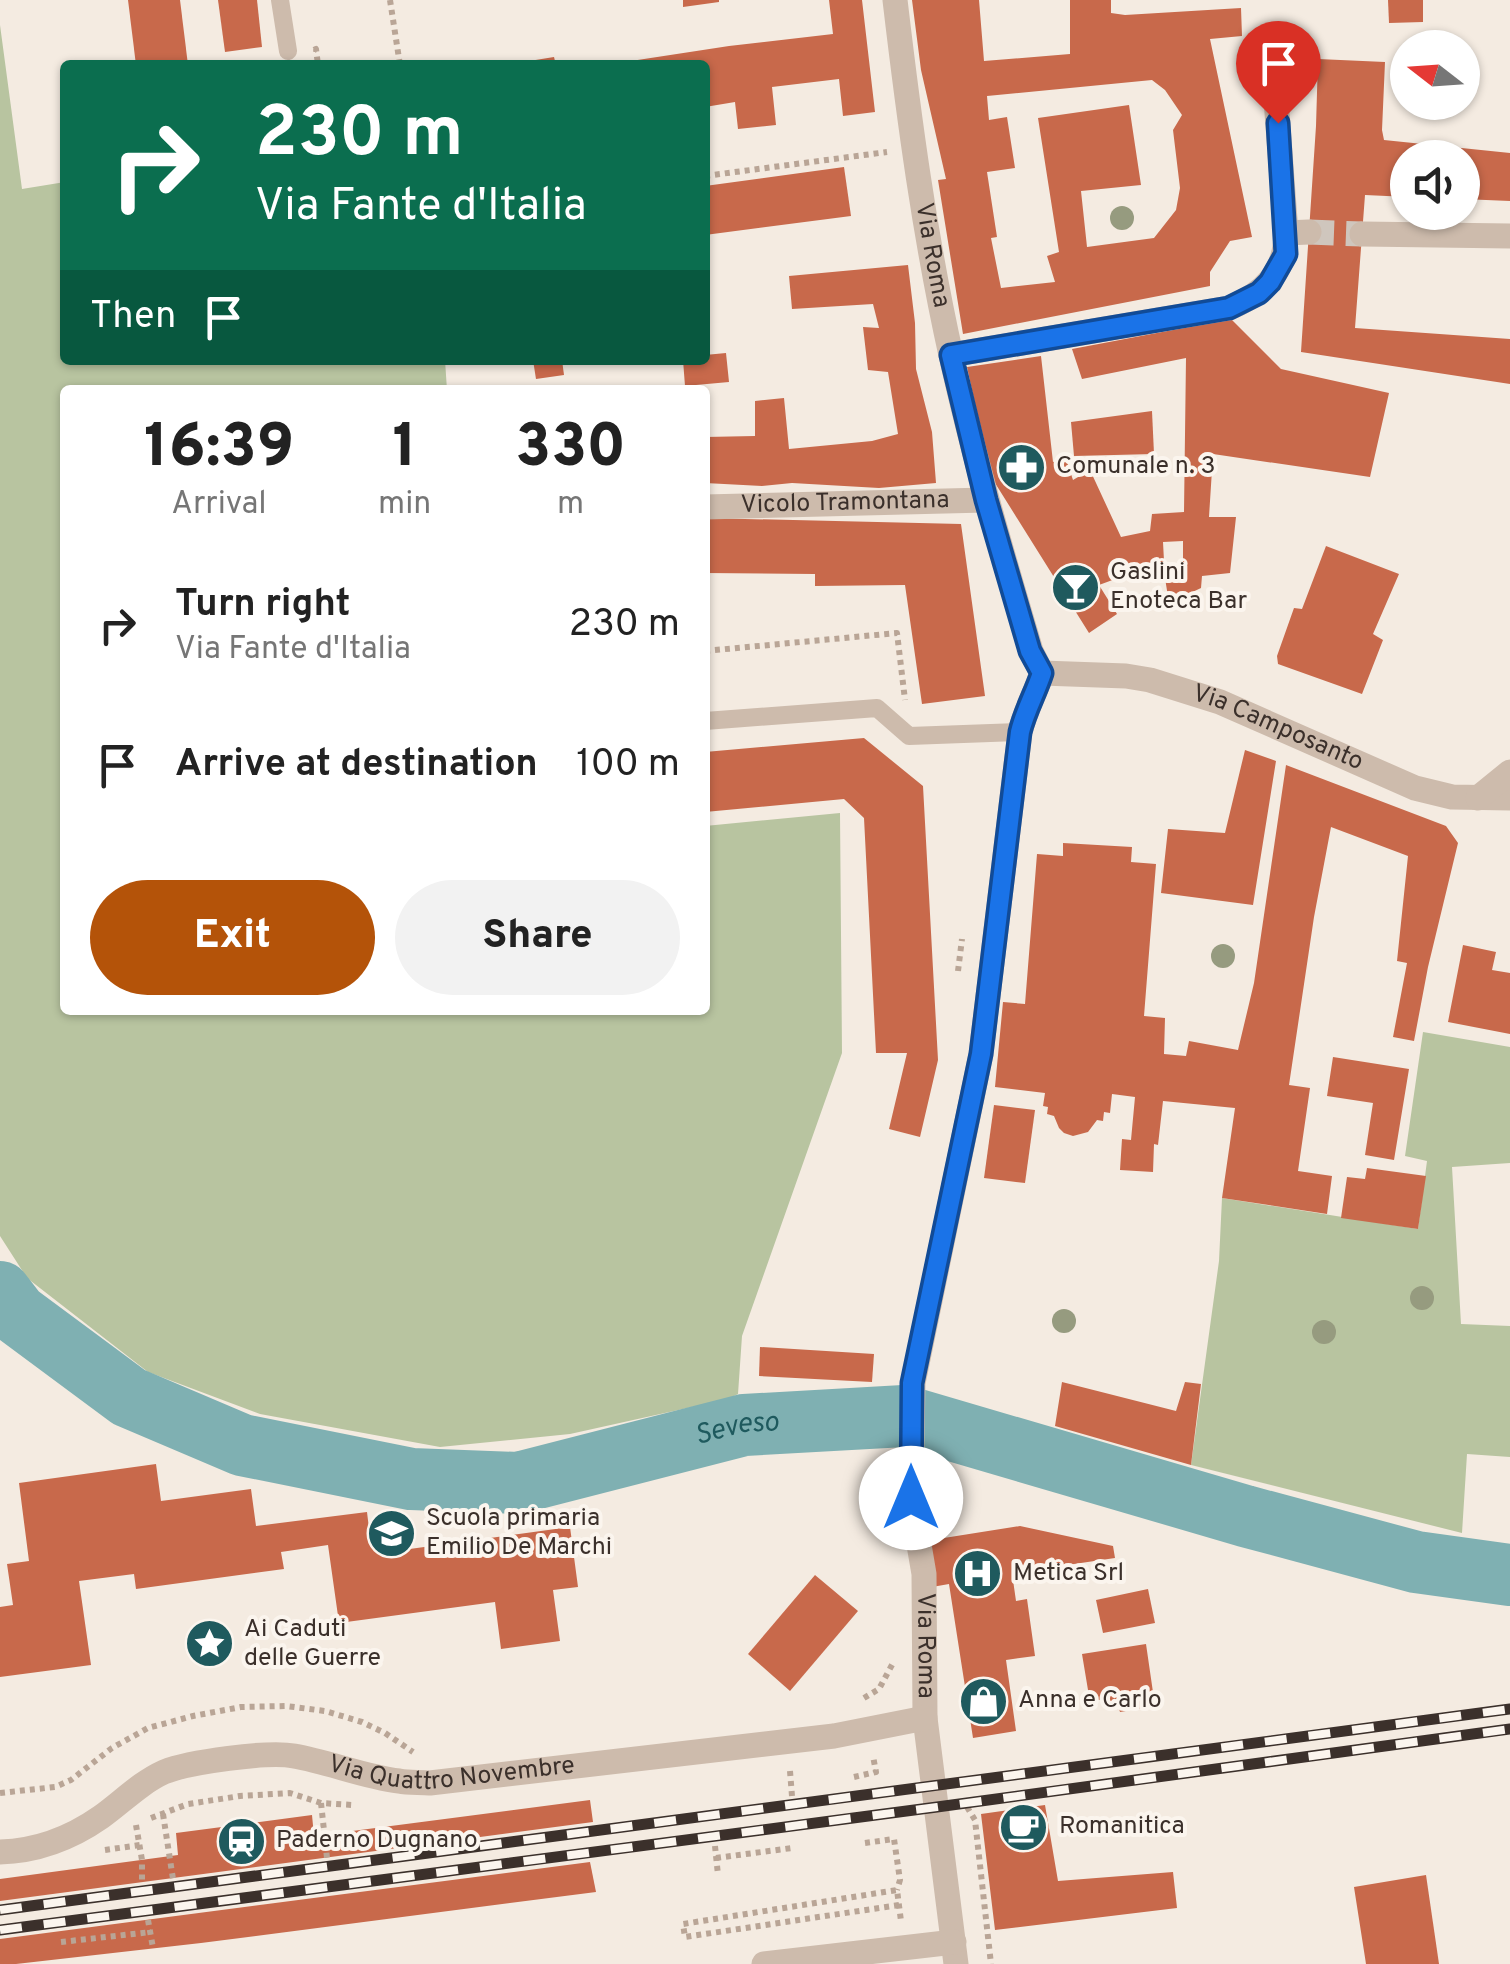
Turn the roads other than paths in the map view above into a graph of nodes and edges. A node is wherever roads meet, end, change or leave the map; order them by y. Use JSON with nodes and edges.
{"nodes":[{"id":1,"x":280,"y":0,"type":"edge"},
{"id":2,"x":895,"y":0,"type":"edge"},
{"id":3,"x":288,"y":51,"type":"dead end"},
{"id":4,"x":1276,"y":86,"type":"dead end"},
{"id":5,"x":1362,"y":234,"type":"tunnel mouth"},
{"id":6,"x":1510,"y":236,"type":"edge"},
{"id":7,"x":951,"y":355,"type":"junction"},
{"id":8,"x":986,"y":500,"type":"junction"},
{"id":9,"x":710,"y":507,"type":"edge"},
{"id":10,"x":1042,"y":673,"type":"junction"},
{"id":11,"x":710,"y":721,"type":"edge"},
{"id":12,"x":1020,"y":732,"type":"junction"},
{"id":13,"x":1510,"y":772,"type":"edge"},
{"id":14,"x":1478,"y":798,"type":"junction"},
{"id":15,"x":1510,"y":798,"type":"edge"},
{"id":16,"x":925,"y":1718,"type":"junction"},
{"id":17,"x":0,"y":1852,"type":"edge"},
{"id":18,"x":955,"y":1953,"type":"edge"},
{"id":19,"x":764,"y":1964,"type":"edge"}],
"edges":[{"from":1,"to":3,"type":"lane"},
{"from":2,"to":7,"type":"street","name":"Via Roma"},
{"from":4,"to":7,"type":"street"},
{"from":5,"to":6,"type":"street"},
{"from":7,"to":8,"type":"street","name":"Via Roma"},
{"from":8,"to":9,"type":"street","name":"Vicolo Tramontana"},
{"from":8,"to":10,"type":"street","name":"Via Roma"},
{"from":10,"to":12,"type":"street","name":"Via Roma"},
{"from":10,"to":14,"type":"street","name":"Via Camposanto"},
{"from":11,"to":12,"type":"lane"},
{"from":12,"to":16,"type":"street","name":"Via Roma"},
{"from":13,"to":14,"type":"street"},
{"from":14,"to":15,"type":"street","name":"Via Camposanto"},
{"from":16,"to":17,"type":"street","name":"Via Quattro Novembre"},
{"from":16,"to":18,"type":"street","name":"Via Roma"},
{"from":18,"to":19,"type":"street"}]}
